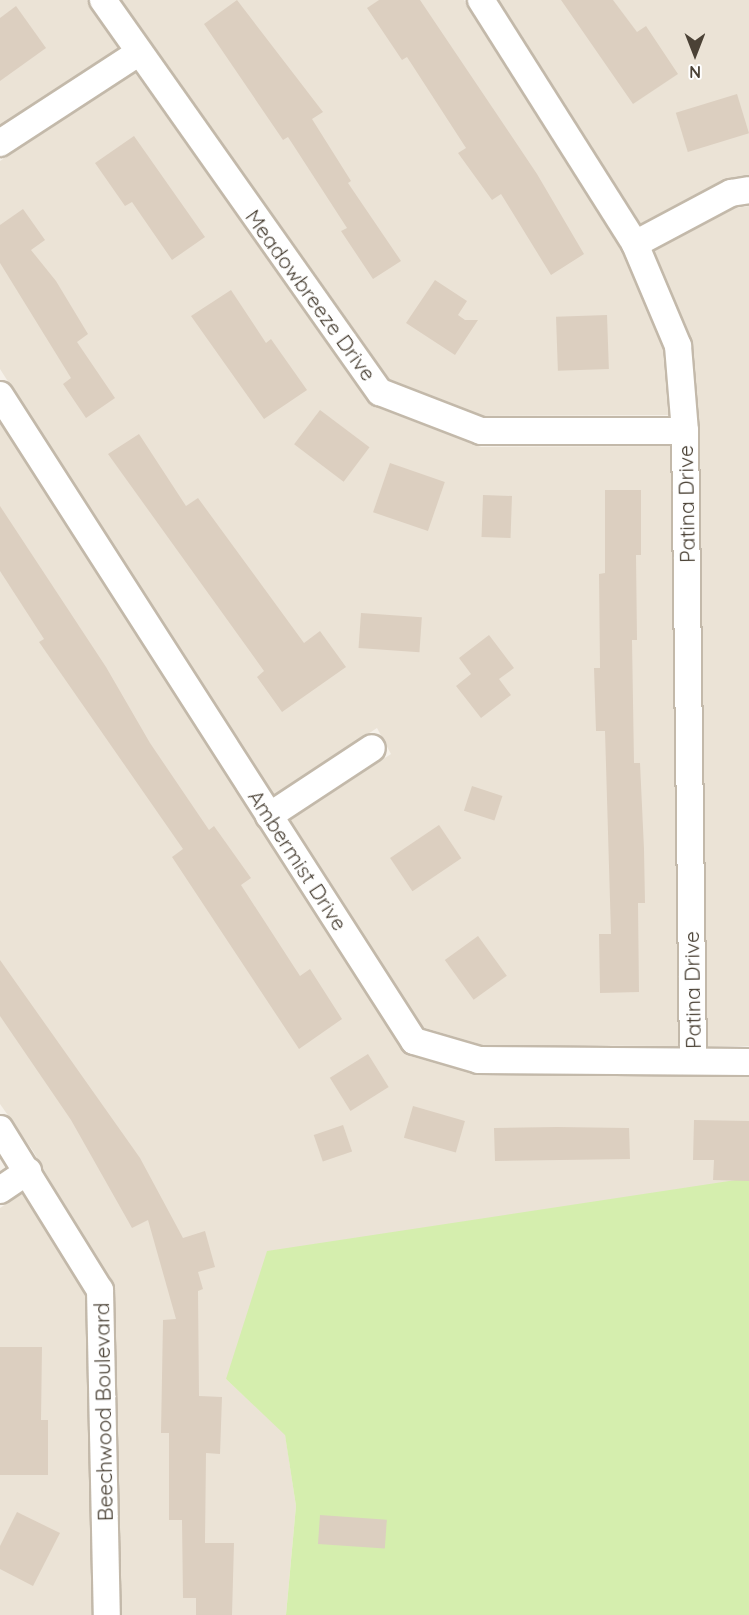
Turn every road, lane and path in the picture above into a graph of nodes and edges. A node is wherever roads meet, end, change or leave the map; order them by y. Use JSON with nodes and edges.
{"nodes":[{"id":1,"x":103,"y":0,"type":"edge"},
{"id":2,"x":480,"y":0,"type":"edge"},
{"id":3,"x":138,"y":53,"type":"junction"},
{"id":4,"x":0,"y":143,"type":"edge"},
{"id":5,"x":749,"y":190,"type":"edge"},
{"id":6,"x":635,"y":244,"type":"junction"},
{"id":7,"x":0,"y":395,"type":"edge"},
{"id":8,"x":685,"y":430,"type":"junction"},
{"id":9,"x":372,"y":748,"type":"dead end"},
{"id":10,"x":270,"y":816,"type":"junction"},
{"id":11,"x":693,"y":1061,"type":"junction"},
{"id":12,"x":749,"y":1062,"type":"edge"},
{"id":13,"x":0,"y":1129,"type":"edge"},
{"id":14,"x":28,"y":1171,"type":"junction"},
{"id":15,"x":0,"y":1190,"type":"edge"},
{"id":16,"x":107,"y":1615,"type":"edge"}],
"edges":[{"from":1,"to":3,"type":"street","name":"Meadowbreeze Drive"},
{"from":2,"to":6,"type":"street","name":"Patina Drive"},
{"from":3,"to":4,"type":"street"},
{"from":3,"to":8,"type":"street","name":"Meadowbreeze Drive"},
{"from":5,"to":6,"type":"street"},
{"from":6,"to":8,"type":"street","name":"Patina Drive"},
{"from":7,"to":10,"type":"street","name":"Ambermist Drive"},
{"from":8,"to":11,"type":"street","name":"Patina Drive"},
{"from":9,"to":10,"type":"street"},
{"from":10,"to":11,"type":"street","name":"Ambermist Drive"},
{"from":11,"to":12,"type":"street","name":"Ambermist Drive"},
{"from":13,"to":14,"type":"street","name":"Beechwood Boulevard"},
{"from":14,"to":15,"type":"street"},
{"from":14,"to":16,"type":"street","name":"Beechwood Boulevard"}]}
